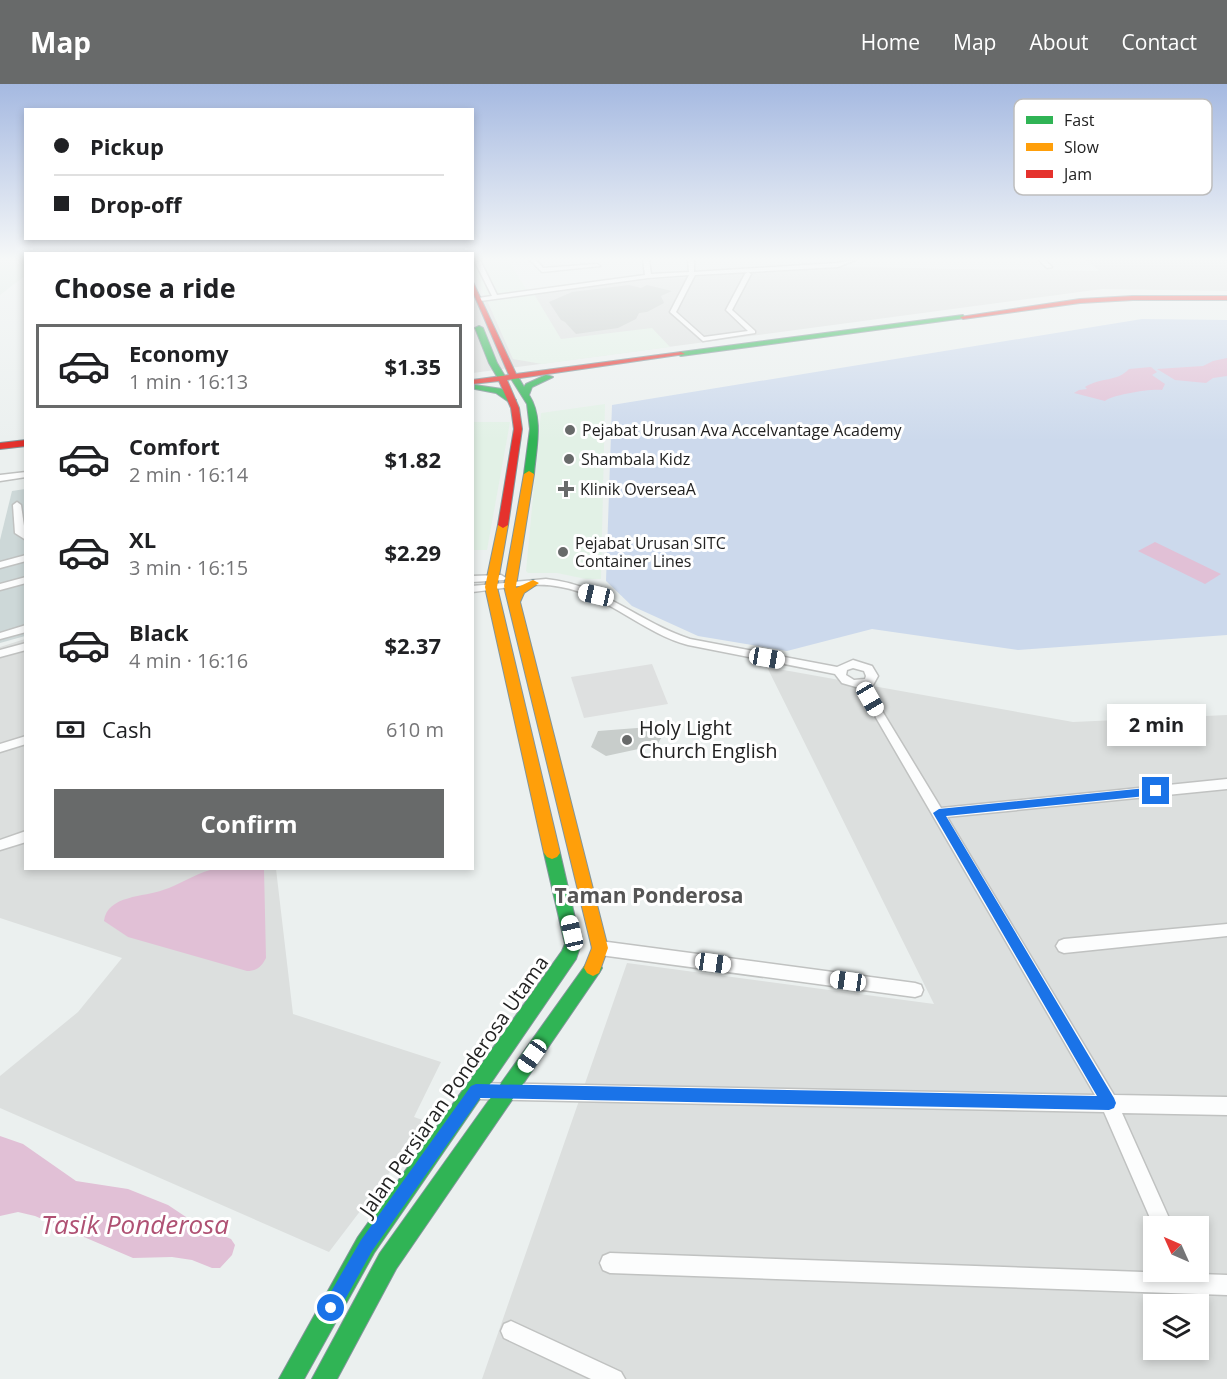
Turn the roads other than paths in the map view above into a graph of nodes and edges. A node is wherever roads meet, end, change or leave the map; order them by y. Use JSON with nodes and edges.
{"nodes":[{"id":1,"x":484,"y":320,"type":"edge"},
{"id":2,"x":682,"y":320,"type":"edge"},
{"id":3,"x":740,"y":320,"type":"edge"},
{"id":4,"x":925,"y":320,"type":"edge"},
{"id":5,"x":739,"y":344,"type":"junction"},
{"id":6,"x":573,"y":368,"type":"junction"},
{"id":7,"x":504,"y":370,"type":"junction"},
{"id":8,"x":474,"y":376,"type":"edge"},
{"id":9,"x":474,"y":381,"type":"edge"},
{"id":10,"x":474,"y":387,"type":"edge"},
{"id":11,"x":518,"y":397,"type":"junction"},
{"id":12,"x":24,"y":438,"type":"edge"},
{"id":13,"x":0,"y":441,"type":"edge"},
{"id":14,"x":24,"y":443,"type":"edge"},
{"id":15,"x":0,"y":446,"type":"edge"},
{"id":16,"x":24,"y":474,"type":"edge"},
{"id":17,"x":0,"y":478,"type":"edge"},
{"id":18,"x":17,"y":505,"type":"dead end"},
{"id":19,"x":24,"y":536,"type":"edge"},
{"id":20,"x":24,"y":559,"type":"edge"},
{"id":21,"x":0,"y":565,"type":"edge"},
{"id":22,"x":512,"y":576,"type":"junction"},
{"id":23,"x":474,"y":579,"type":"edge"},
{"id":24,"x":533,"y":580,"type":"junction"},
{"id":25,"x":24,"y":581,"type":"edge"},
{"id":26,"x":492,"y":583,"type":"junction"},
{"id":27,"x":0,"y":587,"type":"edge"},
{"id":28,"x":474,"y":588,"type":"edge"},
{"id":29,"x":514,"y":602,"type":"junction"},
{"id":30,"x":24,"y":629,"type":"edge"},
{"id":31,"x":0,"y":636,"type":"edge"},
{"id":32,"x":24,"y":647,"type":"edge"},
{"id":33,"x":0,"y":654,"type":"edge"},
{"id":34,"x":840,"y":671,"type":"junction"},
{"id":35,"x":859,"y":684,"type":"junction"},
{"id":36,"x":24,"y":741,"type":"edge"},
{"id":37,"x":0,"y":748,"type":"edge"},
{"id":38,"x":1227,"y":784,"type":"edge"},
{"id":39,"x":939,"y":813,"type":"junction"},
{"id":40,"x":24,"y":837,"type":"edge"},
{"id":41,"x":0,"y":845,"type":"edge"},
{"id":42,"x":1227,"y":930,"type":"edge"},
{"id":43,"x":1064,"y":946,"type":"dead end"},
{"id":44,"x":600,"y":948,"type":"junction"},
{"id":45,"x":915,"y":990,"type":"dead end"},
{"id":46,"x":476,"y":1091,"type":"junction"},
{"id":47,"x":507,"y":1092,"type":"junction"},
{"id":48,"x":1109,"y":1103,"type":"junction"},
{"id":49,"x":1227,"y":1106,"type":"edge"},
{"id":50,"x":1158,"y":1216,"type":"edge"},
{"id":51,"x":610,"y":1263,"type":"dead end"},
{"id":52,"x":1143,"y":1277,"type":"edge"},
{"id":53,"x":1209,"y":1282,"type":"edge"},
{"id":54,"x":1227,"y":1285,"type":"edge"},
{"id":55,"x":511,"y":1331,"type":"dead end"},
{"id":56,"x":291,"y":1376,"type":"edge"},
{"id":57,"x":325,"y":1377,"type":"edge"},
{"id":58,"x":614,"y":1379,"type":"edge"}],
"edges":[{"from":1,"to":7,"type":"main road","name":"Jalan Persiaran Ponderosa Utama"},
{"from":2,"to":3,"type":"street"},
{"from":4,"to":5,"type":"main road"},
{"from":5,"to":6,"type":"main road"},
{"from":5,"to":7,"type":"main road"},
{"from":6,"to":7,"type":"main road"},
{"from":6,"to":11,"type":"main road"},
{"from":7,"to":8,"type":"main road"},
{"from":7,"to":9,"type":"main road"},
{"from":7,"to":11,"type":"main road","name":"Jalan Persiaran Ponderosa Utama"},
{"from":10,"to":11,"type":"main road"},
{"from":11,"to":22,"type":"main road","name":"Jalan Persiaran Ponderosa Utama"},
{"from":11,"to":26,"type":"main road","name":"Jalan Persiaran Ponderosa Utama"},
{"from":12,"to":13,"type":"main road"},
{"from":14,"to":15,"type":"main road"},
{"from":16,"to":17,"type":"street"},
{"from":18,"to":19,"type":"street"},
{"from":20,"to":21,"type":"street"},
{"from":22,"to":24,"type":"street"},
{"from":22,"to":24,"type":"main road"},
{"from":22,"to":26,"type":"street"},
{"from":22,"to":29,"type":"main road","name":"Jalan Persiaran Ponderosa Utama"},
{"from":23,"to":26,"type":"street"},
{"from":24,"to":29,"type":"main road"},
{"from":24,"to":34,"type":"street"},
{"from":25,"to":27,"type":"street"},
{"from":26,"to":28,"type":"street"},
{"from":26,"to":46,"type":"main road","name":"Jalan Persiaran Ponderosa Utama"},
{"from":29,"to":44,"type":"main road","name":"Jalan Persiaran Ponderosa Utama"},
{"from":30,"to":31,"type":"street"},
{"from":32,"to":33,"type":"street"},
{"from":34,"to":35,"type":"street"},
{"from":34,"to":35,"type":"street"},
{"from":35,"to":39,"type":"street"},
{"from":36,"to":37,"type":"street"},
{"from":38,"to":39,"type":"street"},
{"from":39,"to":48,"type":"street"},
{"from":40,"to":41,"type":"street"},
{"from":42,"to":43,"type":"street"},
{"from":44,"to":45,"type":"street"},
{"from":44,"to":47,"type":"main road"},
{"from":46,"to":47,"type":"street"},
{"from":46,"to":56,"type":"main road","name":"Jalan Persiaran Ponderosa Utama"},
{"from":47,"to":48,"type":"street"},
{"from":47,"to":57,"type":"main road"},
{"from":48,"to":49,"type":"street"},
{"from":48,"to":50,"type":"street"},
{"from":51,"to":52,"type":"street"},
{"from":53,"to":54,"type":"street"},
{"from":55,"to":58,"type":"street"}]}
